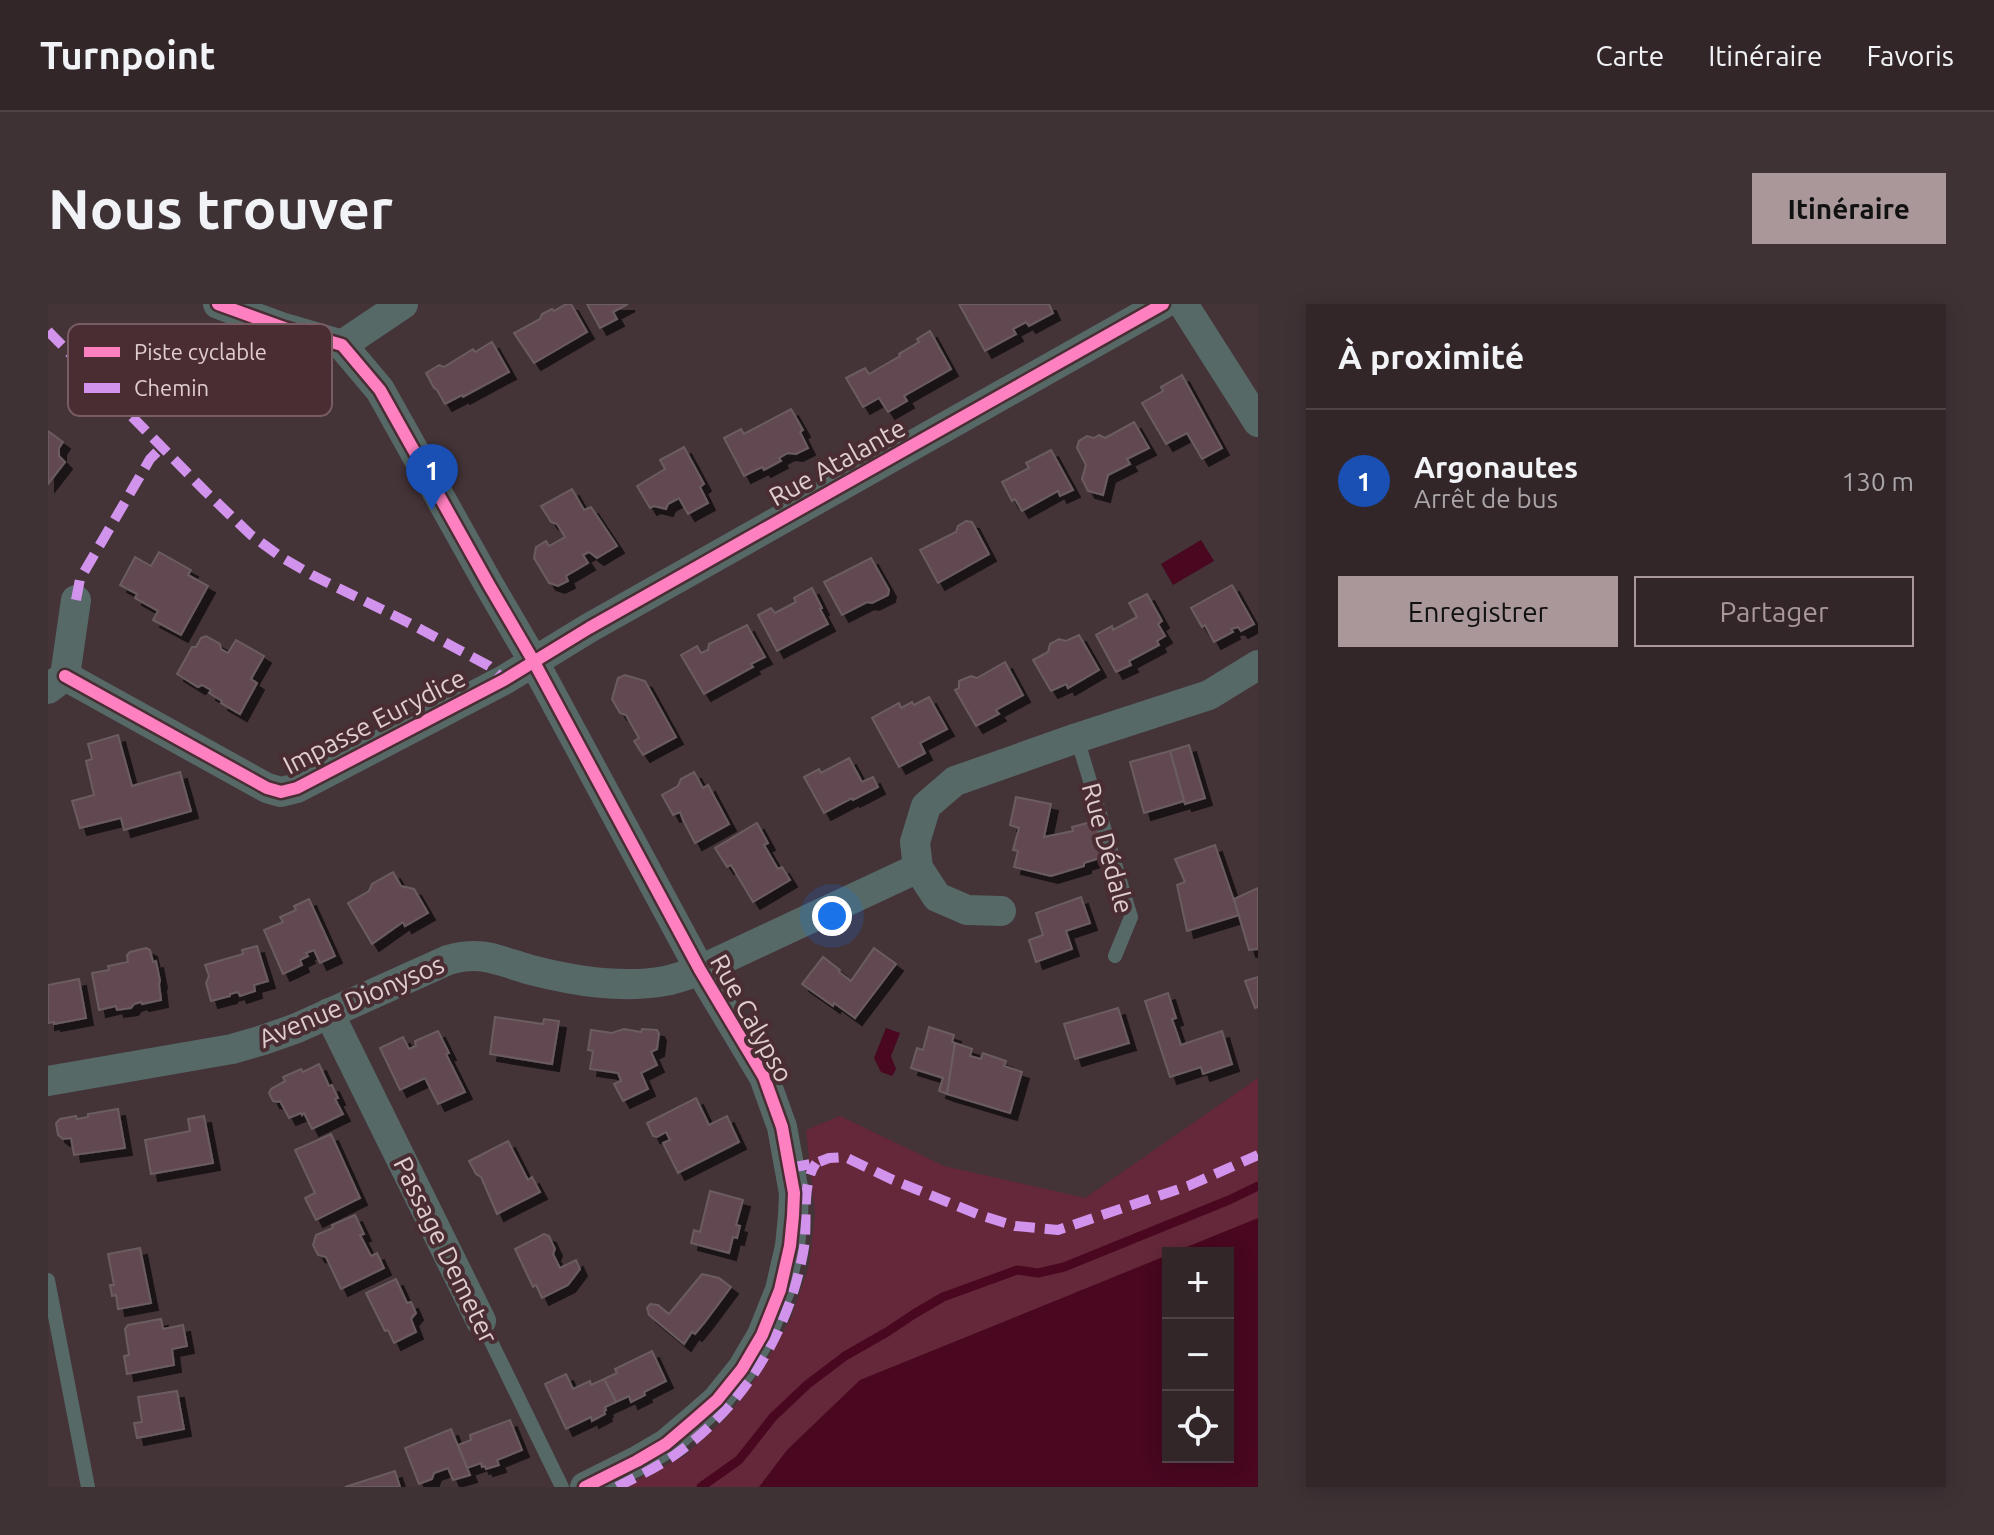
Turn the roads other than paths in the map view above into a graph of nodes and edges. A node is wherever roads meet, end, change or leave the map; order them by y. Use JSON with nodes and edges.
{"nodes":[{"id":1,"x":218,"y":304,"type":"edge"},
{"id":2,"x":403,"y":304,"type":"edge"},
{"id":3,"x":1163,"y":304,"type":"edge"},
{"id":4,"x":1183,"y":304,"type":"edge"},
{"id":5,"x":273,"y":324,"type":"edge"},
{"id":6,"x":332,"y":342,"type":"edge"},
{"id":7,"x":342,"y":345,"type":"junction"},
{"id":8,"x":1258,"y":422,"type":"edge"},
{"id":9,"x":76,"y":600,"type":"dead end"},
{"id":10,"x":534,"y":662,"type":"junction"},
{"id":11,"x":1258,"y":665,"type":"edge"},
{"id":12,"x":56,"y":682,"type":"edge"},
{"id":13,"x":1077,"y":738,"type":"junction"},
{"id":14,"x":918,"y":868,"type":"junction"},
{"id":15,"x":1001,"y":911,"type":"dead end"},
{"id":16,"x":1115,"y":956,"type":"dead end"},
{"id":17,"x":700,"y":970,"type":"junction"},
{"id":18,"x":329,"y":1013,"type":"junction"},
{"id":19,"x":48,"y":1081,"type":"edge"},
{"id":20,"x":48,"y":1280,"type":"edge"},
{"id":21,"x":481,"y":1321,"type":"joint"},
{"id":22,"x":88,"y":1487,"type":"edge"},
{"id":23,"x":562,"y":1487,"type":"edge"},
{"id":24,"x":585,"y":1487,"type":"edge"}],
"edges":[{"from":1,"to":5,"type":"street"},
{"from":2,"to":7,"type":"street"},
{"from":3,"to":10,"type":"street","name":"Rue Atalante"},
{"from":4,"to":8,"type":"street"},
{"from":6,"to":7,"type":"street"},
{"from":7,"to":10,"type":"street","name":"Rue Calypso"},
{"from":9,"to":12,"type":"street"},
{"from":10,"to":12,"type":"street","name":"Impasse Eurydice"},
{"from":10,"to":17,"type":"street","name":"Rue Calypso"},
{"from":11,"to":13,"type":"street"},
{"from":13,"to":14,"type":"street"},
{"from":13,"to":16,"type":"lane","name":"Rue Dédale"},
{"from":14,"to":15,"type":"street"},
{"from":14,"to":17,"type":"street"},
{"from":17,"to":18,"type":"street","name":"Avenue Dionysos"},
{"from":17,"to":24,"type":"street","name":"Rue Calypso"},
{"from":18,"to":19,"type":"street","name":"Avenue Dionysos"},
{"from":18,"to":21,"type":"street","name":"Passage Demeter"},
{"from":20,"to":22,"type":"lane"},
{"from":21,"to":23,"type":"lane","name":"Passage Demeter"}]}
